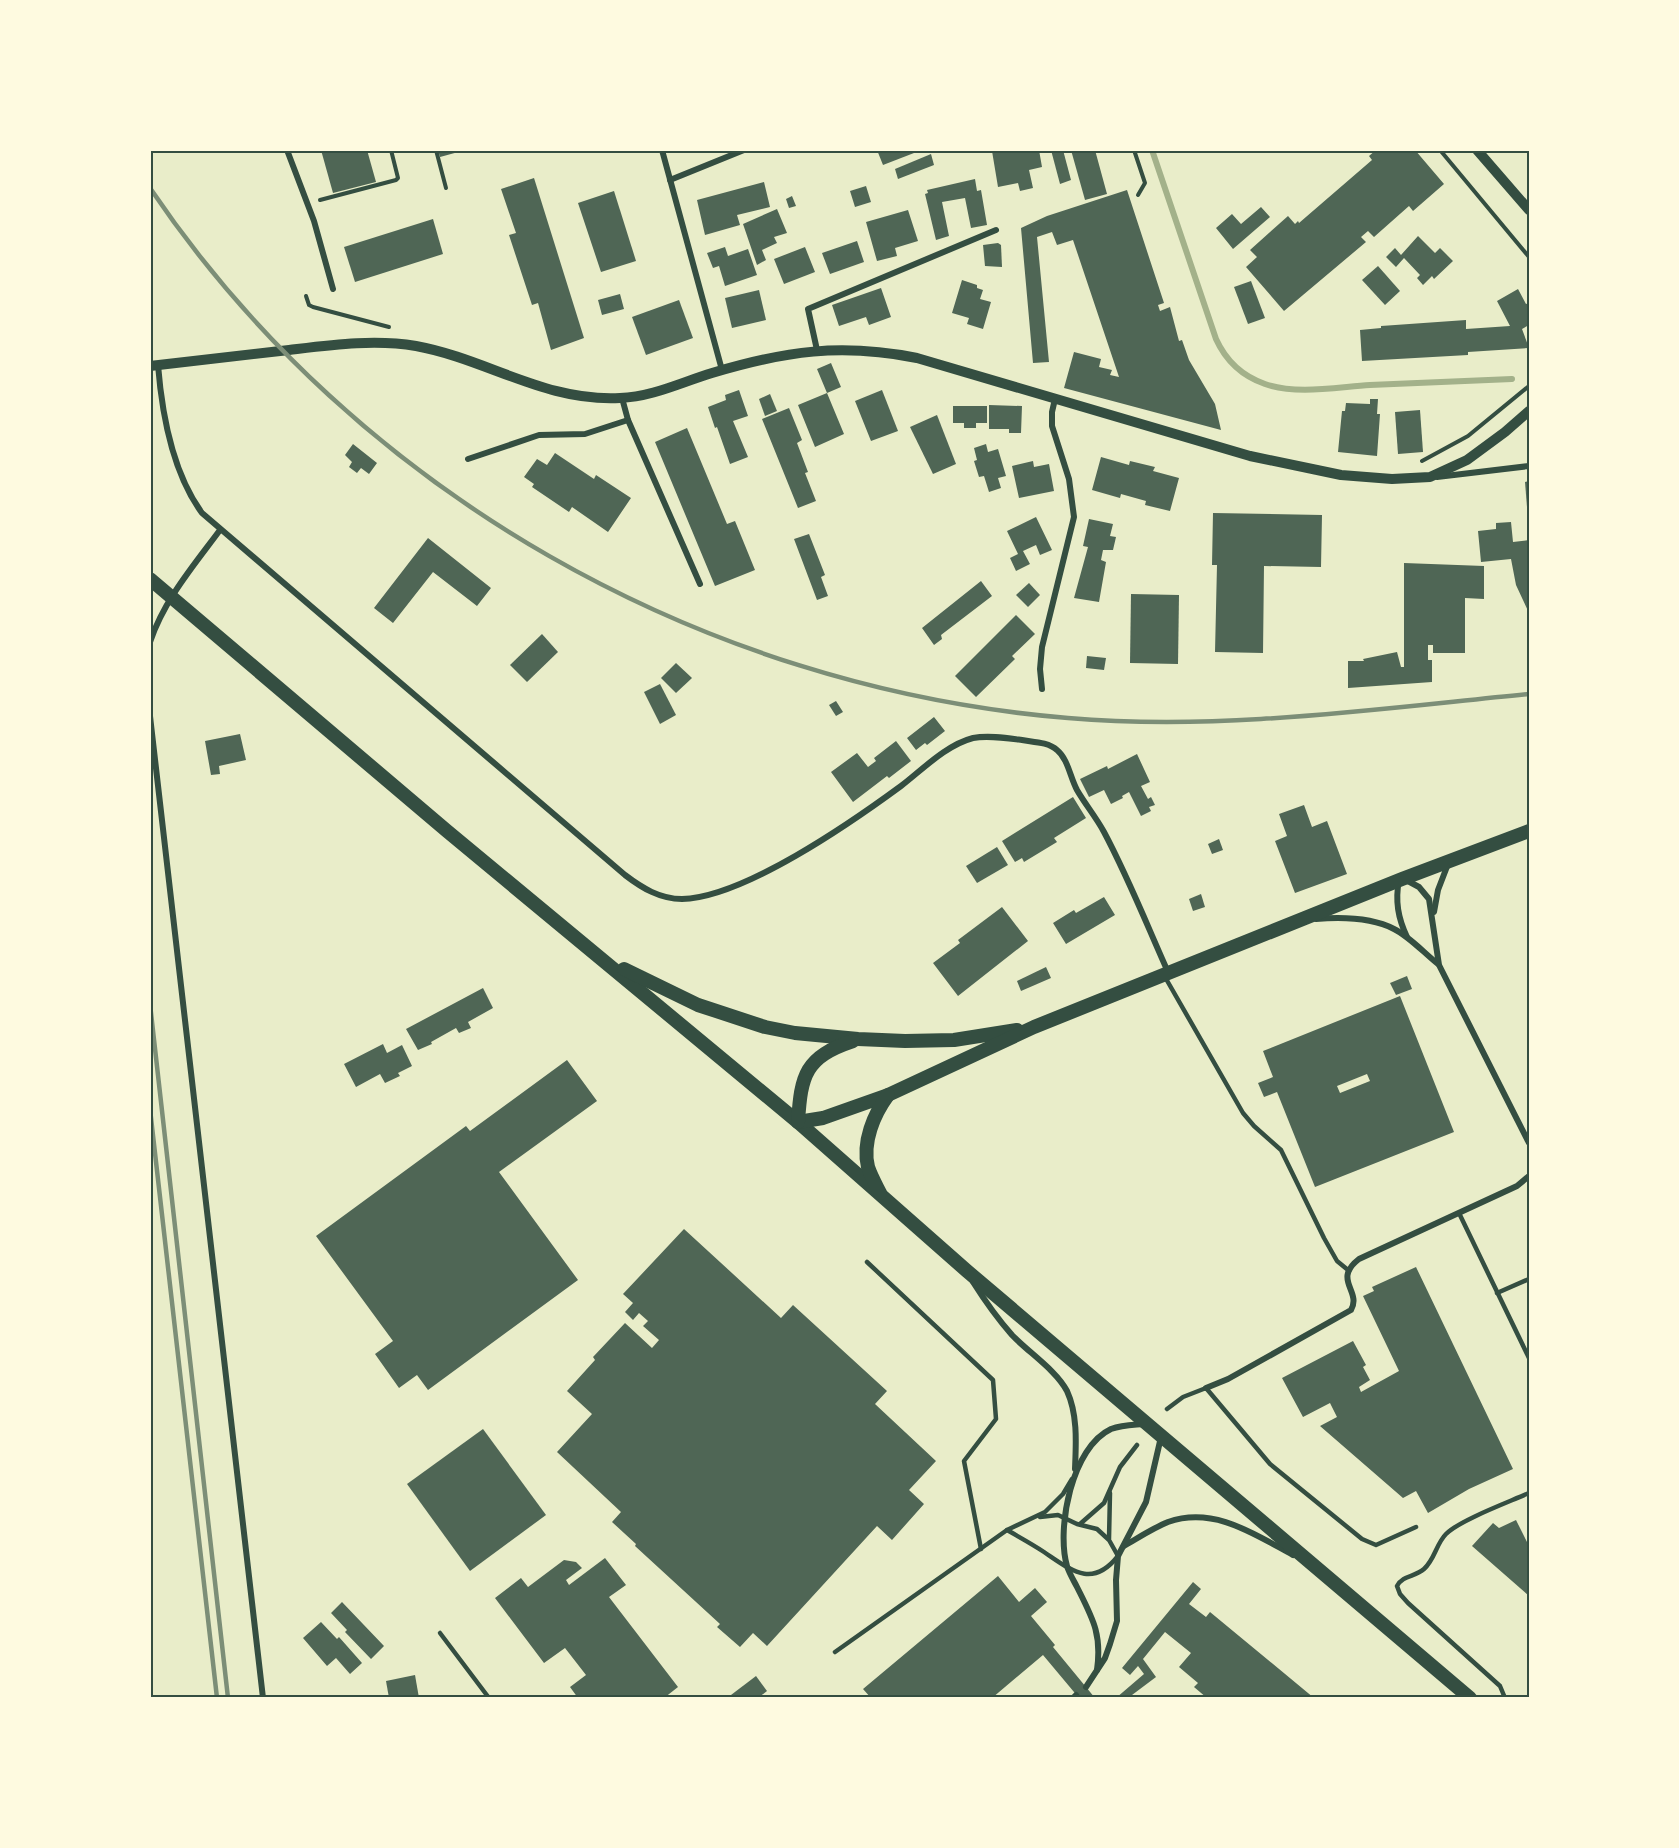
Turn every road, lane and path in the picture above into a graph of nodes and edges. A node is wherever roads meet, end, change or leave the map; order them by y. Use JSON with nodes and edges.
{"nodes":[{"id":1,"x":287,"y":150,"type":"edge"},
{"id":2,"x":391,"y":150,"type":"edge"},
{"id":3,"x":436,"y":150,"type":"edge"},
{"id":4,"x":662,"y":150,"type":"edge"},
{"id":5,"x":744,"y":150,"type":"edge"},
{"id":6,"x":1134,"y":150,"type":"edge"},
{"id":7,"x":1440,"y":150,"type":"edge"},
{"id":8,"x":1478,"y":150,"type":"edge"},
{"id":9,"x":670,"y":180,"type":"junction"},
{"id":10,"x":446,"y":188,"type":"dead end"},
{"id":11,"x":1513,"y":192,"type":"junction"},
{"id":12,"x":1138,"y":195,"type":"dead end"},
{"id":13,"x":320,"y":200,"type":"dead end"},
{"id":14,"x":1529,"y":210,"type":"edge"},
{"id":15,"x":1529,"y":219,"type":"edge"},
{"id":16,"x":996,"y":230,"type":"dead end"},
{"id":17,"x":1529,"y":257,"type":"edge"},
{"id":18,"x":333,"y":289,"type":"dead end"},
{"id":19,"x":306,"y":296,"type":"dead end"},
{"id":20,"x":393,"y":329,"type":"dead end"},
{"id":21,"x":817,"y":350,"type":"junction"},
{"id":22,"x":154,"y":366,"type":"edge"},
{"id":23,"x":722,"y":370,"type":"junction"},
{"id":24,"x":1529,"y":386,"type":"edge"},
{"id":25,"x":622,"y":398,"type":"junction"},
{"id":26,"x":1055,"y":399,"type":"junction"},
{"id":27,"x":1529,"y":411,"type":"edge"},
{"id":28,"x":628,"y":420,"type":"junction"},
{"id":29,"x":468,"y":459,"type":"dead end"},
{"id":30,"x":1417,"y":464,"type":"dead end"},
{"id":31,"x":1529,"y":466,"type":"edge"},
{"id":32,"x":1430,"y":477,"type":"junction"},
{"id":33,"x":220,"y":530,"type":"junction"},
{"id":34,"x":150,"y":579,"type":"edge"},
{"id":35,"x":700,"y":584,"type":"dead end"},
{"id":36,"x":150,"y":642,"type":"edge"},
{"id":37,"x":1042,"y":689,"type":"dead end"},
{"id":38,"x":150,"y":716,"type":"edge"},
{"id":39,"x":1529,"y":826,"type":"edge"},
{"id":40,"x":1529,"y":831,"type":"edge"},
{"id":41,"x":1465,"y":854,"type":"junction"},
{"id":42,"x":1449,"y":860,"type":"junction"},
{"id":43,"x":1401,"y":879,"type":"junction"},
{"id":44,"x":1433,"y":915,"type":"junction"},
{"id":45,"x":1299,"y":921,"type":"junction"},
{"id":46,"x":1407,"y":938,"type":"junction"},
{"id":47,"x":603,"y":959,"type":"junction"},
{"id":48,"x":1439,"y":965,"type":"junction"},
{"id":49,"x":1166,"y":974,"type":"junction"},
{"id":50,"x":1034,"y":1027,"type":"junction"},
{"id":51,"x":858,"y":1040,"type":"junction"},
{"id":52,"x":888,"y":1095,"type":"junction"},
{"id":53,"x":798,"y":1122,"type":"junction"},
{"id":54,"x":1529,"y":1143,"type":"edge"},
{"id":55,"x":1529,"y":1176,"type":"edge"},
{"id":56,"x":882,"y":1198,"type":"junction"},
{"id":57,"x":1459,"y":1213,"type":"junction"},
{"id":58,"x":867,"y":1263,"type":"dead end"},
{"id":59,"x":1348,"y":1270,"type":"junction"},
{"id":60,"x":967,"y":1271,"type":"junction"},
{"id":61,"x":1529,"y":1279,"type":"edge"},
{"id":62,"x":1497,"y":1293,"type":"junction"},
{"id":63,"x":1529,"y":1358,"type":"edge"},
{"id":64,"x":1206,"y":1388,"type":"junction"},
{"id":65,"x":1167,"y":1409,"type":"dead end"},
{"id":66,"x":1146,"y":1424,"type":"junction"},
{"id":67,"x":1161,"y":1437,"type":"junction"},
{"id":68,"x":1137,"y":1445,"type":"dead end"},
{"id":69,"x":1074,"y":1474,"type":"junction"},
{"id":70,"x":1110,"y":1491,"type":"junction"},
{"id":71,"x":1529,"y":1493,"type":"edge"},
{"id":72,"x":1032,"y":1519,"type":"junction"},
{"id":73,"x":1066,"y":1519,"type":"junction"},
{"id":74,"x":1080,"y":1524,"type":"junction"},
{"id":75,"x":1416,"y":1527,"type":"dead end"},
{"id":76,"x":1006,"y":1530,"type":"junction"},
{"id":77,"x":1109,"y":1540,"type":"junction"},
{"id":78,"x":1123,"y":1546,"type":"junction"},
{"id":79,"x":981,"y":1549,"type":"junction"},
{"id":80,"x":1118,"y":1556,"type":"junction"},
{"id":81,"x":1310,"y":1564,"type":"junction"},
{"id":82,"x":1067,"y":1567,"type":"junction"},
{"id":83,"x":440,"y":1633,"type":"dead end"},
{"id":84,"x":836,"y":1652,"type":"dead end"},
{"id":85,"x":1097,"y":1670,"type":"junction"},
{"id":86,"x":1086,"y":1687,"type":"dead end"},
{"id":87,"x":263,"y":1698,"type":"edge"},
{"id":88,"x":489,"y":1698,"type":"edge"},
{"id":89,"x":1470,"y":1698,"type":"edge"},
{"id":90,"x":1505,"y":1698,"type":"edge"}],
"edges":[{"from":1,"to":18,"type":"street"},
{"from":2,"to":13,"type":"path"},
{"from":3,"to":10,"type":"path"},
{"from":4,"to":9,"type":"street"},
{"from":5,"to":9,"type":"street"},
{"from":6,"to":12,"type":"path"},
{"from":7,"to":17,"type":"path"},
{"from":8,"to":11,"type":"street"},
{"from":9,"to":23,"type":"street"},
{"from":11,"to":14,"type":"street"},
{"from":11,"to":15,"type":"street"},
{"from":16,"to":21,"type":"street"},
{"from":19,"to":20,"type":"path"},
{"from":21,"to":23,"type":"street"},
{"from":21,"to":26,"type":"street"},
{"from":22,"to":25,"type":"street"},
{"from":22,"to":33,"type":"street"},
{"from":23,"to":25,"type":"street"},
{"from":24,"to":30,"type":"path"},
{"from":25,"to":28,"type":"street"},
{"from":26,"to":32,"type":"street"},
{"from":26,"to":37,"type":"street"},
{"from":27,"to":32,"type":"street"},
{"from":28,"to":29,"type":"street"},
{"from":28,"to":35,"type":"street"},
{"from":31,"to":32,"type":"street"},
{"from":33,"to":36,"type":"street"},
{"from":33,"to":49,"type":"street"},
{"from":34,"to":47,"type":"main road"},
{"from":38,"to":87,"type":"street"},
{"from":39,"to":41,"type":"main road"},
{"from":40,"to":41,"type":"main road"},
{"from":41,"to":42,"type":"main road"},
{"from":42,"to":43,"type":"main road"},
{"from":42,"to":44,"type":"street"},
{"from":43,"to":44,"type":"street"},
{"from":43,"to":45,"type":"main road"},
{"from":43,"to":46,"type":"street"},
{"from":44,"to":48,"type":"street"},
{"from":45,"to":46,"type":"street"},
{"from":45,"to":49,"type":"main road"},
{"from":46,"to":48,"type":"street"},
{"from":47,"to":51,"type":"main road"},
{"from":47,"to":53,"type":"main road"},
{"from":48,"to":54,"type":"street"},
{"from":49,"to":50,"type":"main road"},
{"from":49,"to":59,"type":"lane"},
{"from":50,"to":51,"type":"main road"},
{"from":50,"to":52,"type":"main road"},
{"from":51,"to":53,"type":"main road"},
{"from":52,"to":53,"type":"main road"},
{"from":52,"to":56,"type":"main road"},
{"from":53,"to":56,"type":"main road"},
{"from":55,"to":57,"type":"street"},
{"from":56,"to":60,"type":"main road"},
{"from":57,"to":59,"type":"street"},
{"from":57,"to":62,"type":"lane"},
{"from":58,"to":79,"type":"lane"},
{"from":59,"to":64,"type":"street"},
{"from":60,"to":66,"type":"main road"},
{"from":60,"to":69,"type":"street"},
{"from":61,"to":62,"type":"lane"},
{"from":62,"to":63,"type":"lane"},
{"from":64,"to":65,"type":"lane"},
{"from":64,"to":75,"type":"lane"},
{"from":66,"to":67,"type":"main road"},
{"from":66,"to":69,"type":"street"},
{"from":67,"to":78,"type":"street"},
{"from":67,"to":81,"type":"main road"},
{"from":68,"to":70,"type":"lane"},
{"from":69,"to":72,"type":"lane"},
{"from":69,"to":73,"type":"street"},
{"from":70,"to":74,"type":"lane"},
{"from":70,"to":77,"type":"lane"},
{"from":71,"to":90,"type":"lane"},
{"from":72,"to":73,"type":"lane"},
{"from":72,"to":76,"type":"lane"},
{"from":73,"to":74,"type":"lane"},
{"from":73,"to":82,"type":"street"},
{"from":74,"to":77,"type":"lane"},
{"from":76,"to":79,"type":"lane"},
{"from":76,"to":82,"type":"lane"},
{"from":77,"to":80,"type":"lane"},
{"from":78,"to":80,"type":"street"},
{"from":78,"to":81,"type":"street"},
{"from":79,"to":84,"type":"lane"},
{"from":80,"to":82,"type":"lane"},
{"from":80,"to":85,"type":"street"},
{"from":81,"to":89,"type":"main road"},
{"from":82,"to":85,"type":"street"},
{"from":83,"to":88,"type":"lane"},
{"from":85,"to":86,"type":"street"}]}
